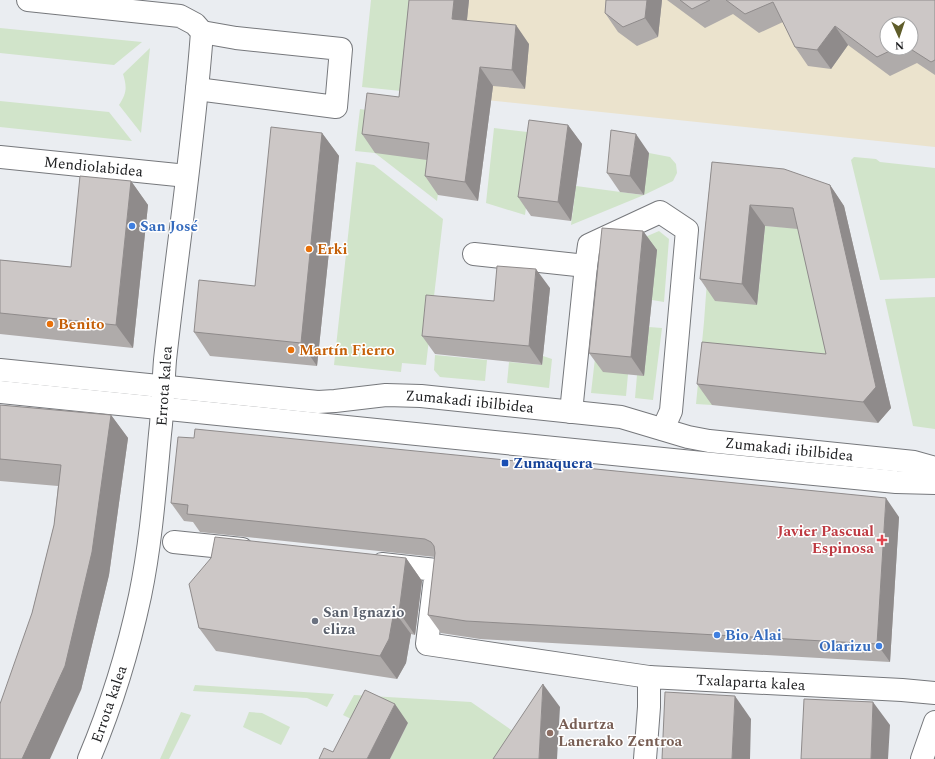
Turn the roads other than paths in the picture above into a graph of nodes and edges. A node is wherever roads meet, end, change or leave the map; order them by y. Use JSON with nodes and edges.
{"nodes":[{"id":1,"x":28,"y":0,"type":"edge"},
{"id":2,"x":202,"y":32,"type":"junction"},
{"id":3,"x":198,"y":89,"type":"junction"},
{"id":4,"x":0,"y":157,"type":"edge"},
{"id":5,"x":187,"y":176,"type":"junction"},
{"id":6,"x":474,"y":254,"type":"dead end"},
{"id":7,"x":586,"y":266,"type":"junction"},
{"id":8,"x":0,"y":370,"type":"edge"},
{"id":9,"x":164,"y":386,"type":"junction"},
{"id":10,"x":0,"y":392,"type":"edge"},
{"id":11,"x":162,"y":409,"type":"junction"},
{"id":12,"x":571,"y":412,"type":"junction"},
{"id":13,"x":663,"y":429,"type":"junction"},
{"id":14,"x":935,"y":468,"type":"edge"},
{"id":15,"x":935,"y":483,"type":"edge"},
{"id":16,"x":174,"y":542,"type":"dead end"},
{"id":17,"x":262,"y":551,"type":"edge"},
{"id":18,"x":365,"y":562,"type":"edge"},
{"id":19,"x":649,"y":677,"type":"junction"},
{"id":20,"x":935,"y":694,"type":"edge"},
{"id":21,"x":935,"y":722,"type":"edge"},
{"id":22,"x":89,"y":759,"type":"edge"},
{"id":23,"x":645,"y":759,"type":"edge"},
{"id":24,"x":922,"y":759,"type":"edge"}],
"edges":[{"from":1,"to":2,"type":"street"},
{"from":2,"to":3,"type":"street","name":"Errota kalea"},
{"from":2,"to":3,"type":"street"},
{"from":3,"to":5,"type":"street","name":"Errota kalea"},
{"from":4,"to":5,"type":"street","name":"Mendiolabidea"},
{"from":5,"to":9,"type":"street","name":"Errota kalea"},
{"from":6,"to":7,"type":"street"},
{"from":7,"to":12,"type":"street"},
{"from":7,"to":13,"type":"street"},
{"from":8,"to":9,"type":"street","name":"Zumakadi ibilbidea"},
{"from":9,"to":11,"type":"street","name":"Errota kalea"},
{"from":9,"to":12,"type":"street","name":"Zumakadi ibilbidea"},
{"from":10,"to":11,"type":"street","name":"Zumakadi ibilbidea"},
{"from":11,"to":15,"type":"street","name":"Zumakadi ibilbidea"},
{"from":11,"to":22,"type":"street","name":"Errota kalea"},
{"from":12,"to":13,"type":"street","name":"Zumakadi ibilbidea"},
{"from":13,"to":14,"type":"street","name":"Zumakadi ibilbidea"},
{"from":16,"to":17,"type":"street"},
{"from":18,"to":19,"type":"street","name":"Txalaparta kalea"},
{"from":19,"to":20,"type":"street","name":"Txalaparta kalea"},
{"from":19,"to":23,"type":"street"},
{"from":21,"to":24,"type":"street"}]}
